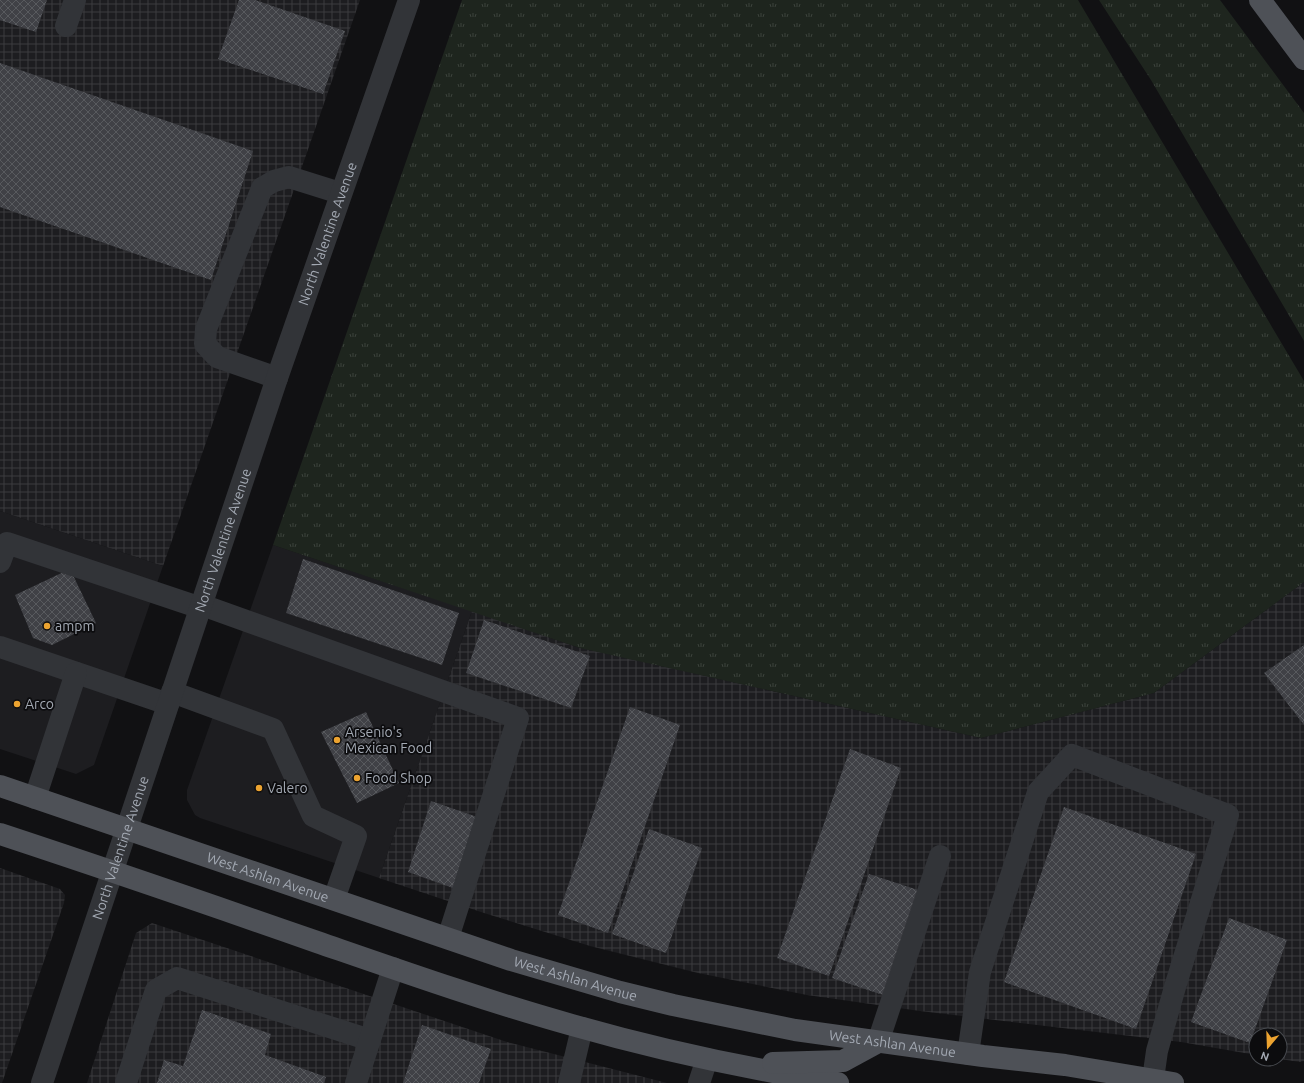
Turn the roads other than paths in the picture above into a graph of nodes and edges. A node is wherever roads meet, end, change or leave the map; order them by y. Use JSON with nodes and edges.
{"nodes":[{"id":1,"x":75,"y":0,"type":"edge"},
{"id":2,"x":409,"y":0,"type":"edge"},
{"id":3,"x":1260,"y":0,"type":"edge"},
{"id":4,"x":66,"y":26,"type":"dead end"},
{"id":5,"x":1304,"y":59,"type":"edge"},
{"id":6,"x":340,"y":193,"type":"junction"},
{"id":7,"x":277,"y":378,"type":"junction"},
{"id":8,"x":0,"y":562,"type":"edge"},
{"id":9,"x":201,"y":606,"type":"junction"},
{"id":10,"x":0,"y":647,"type":"edge"},
{"id":11,"x":76,"y":673,"type":"junction"},
{"id":12,"x":170,"y":698,"type":"junction"},
{"id":13,"x":0,"y":786,"type":"edge"},
{"id":14,"x":34,"y":798,"type":"junction"},
{"id":15,"x":127,"y":829,"type":"junction"},
{"id":16,"x":0,"y":834,"type":"edge"},
{"id":17,"x":940,"y":856,"type":"dead end"},
{"id":18,"x":113,"y":872,"type":"junction"},
{"id":19,"x":334,"y":900,"type":"junction"},
{"id":20,"x":448,"y":938,"type":"junction"},
{"id":21,"x":393,"y":968,"type":"junction"},
{"id":22,"x":582,"y":1028,"type":"junction"},
{"id":23,"x":370,"y":1040,"type":"junction"},
{"id":24,"x":878,"y":1042,"type":"junction"},
{"id":25,"x":968,"y":1054,"type":"junction"},
{"id":26,"x":707,"y":1060,"type":"junction"},
{"id":27,"x":728,"y":1064,"type":"junction"},
{"id":28,"x":784,"y":1079,"type":"edge"},
{"id":29,"x":1163,"y":1081,"type":"edge"},
{"id":30,"x":42,"y":1083,"type":"edge"},
{"id":31,"x":126,"y":1083,"type":"edge"},
{"id":32,"x":356,"y":1083,"type":"edge"},
{"id":33,"x":569,"y":1083,"type":"edge"},
{"id":34,"x":699,"y":1083,"type":"edge"},
{"id":35,"x":838,"y":1083,"type":"edge"}],
"edges":[{"from":1,"to":4,"type":"street"},
{"from":2,"to":6,"type":"street","name":"North Valentine Avenue"},
{"from":3,"to":5,"type":"main road"},
{"from":6,"to":7,"type":"street","name":"North Valentine Avenue"},
{"from":6,"to":7,"type":"street"},
{"from":7,"to":9,"type":"street","name":"North Valentine Avenue"},
{"from":8,"to":9,"type":"street"},
{"from":9,"to":12,"type":"street","name":"North Valentine Avenue"},
{"from":9,"to":20,"type":"street"},
{"from":10,"to":11,"type":"street"},
{"from":11,"to":12,"type":"street"},
{"from":11,"to":14,"type":"street"},
{"from":12,"to":15,"type":"street","name":"North Valentine Avenue"},
{"from":12,"to":19,"type":"street"},
{"from":13,"to":14,"type":"main road","name":"West Ashlan Avenue"},
{"from":14,"to":15,"type":"main road","name":"West Ashlan Avenue"},
{"from":15,"to":18,"type":"street","name":"North Valentine Avenue"},
{"from":15,"to":19,"type":"main road","name":"West Ashlan Avenue"},
{"from":16,"to":18,"type":"main road"},
{"from":17,"to":24,"type":"street"},
{"from":18,"to":21,"type":"main road"},
{"from":18,"to":30,"type":"street","name":"North Valentine Avenue"},
{"from":19,"to":20,"type":"main road","name":"West Ashlan Avenue"},
{"from":20,"to":24,"type":"main road","name":"West Ashlan Avenue"},
{"from":21,"to":22,"type":"main road"},
{"from":21,"to":23,"type":"street"},
{"from":22,"to":26,"type":"main road"},
{"from":22,"to":33,"type":"street"},
{"from":23,"to":31,"type":"street"},
{"from":23,"to":32,"type":"street"},
{"from":24,"to":25,"type":"main road","name":"West Ashlan Avenue"},
{"from":24,"to":27,"type":"main road"},
{"from":25,"to":29,"type":"main road","name":"West Ashlan Avenue"},
{"from":25,"to":29,"type":"street"},
{"from":26,"to":27,"type":"main road"},
{"from":26,"to":34,"type":"street"},
{"from":27,"to":28,"type":"main road"},
{"from":28,"to":35,"type":"main road"}]}
